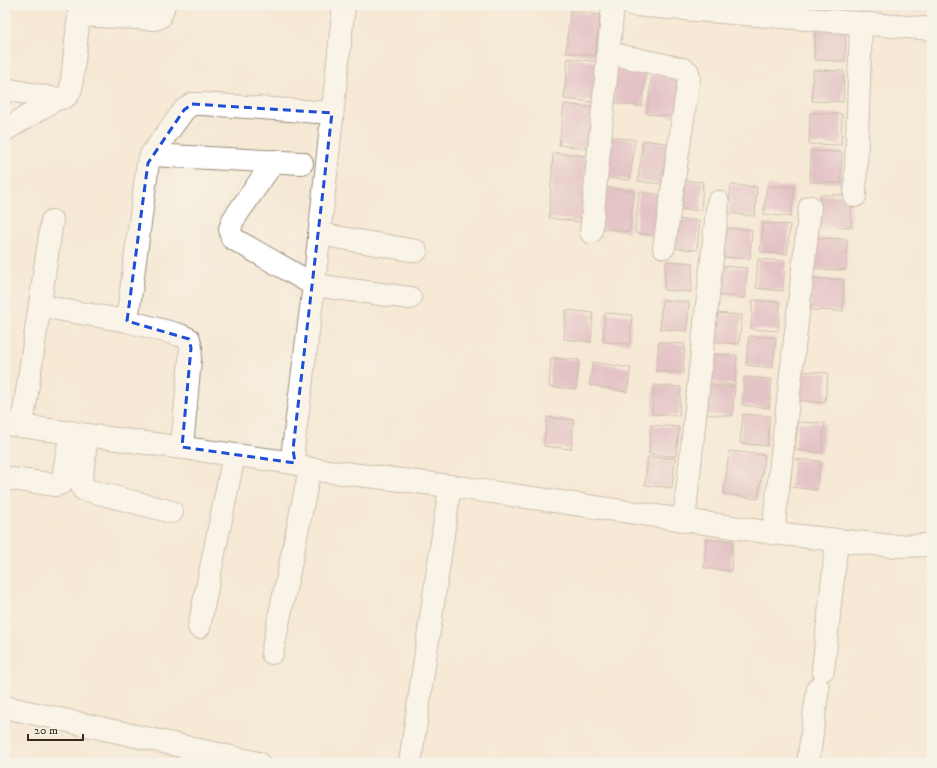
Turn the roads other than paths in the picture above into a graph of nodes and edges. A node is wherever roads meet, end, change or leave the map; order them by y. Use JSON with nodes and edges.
{"nodes":[{"id":1,"x":164,"y":5,"type":"edge"},
{"id":2,"x":344,"y":5,"type":"edge"},
{"id":3,"x":613,"y":5,"type":"edge"},
{"id":4,"x":634,"y":5,"type":"edge"},
{"id":5,"x":79,"y":10,"type":"edge"},
{"id":6,"x":775,"y":11,"type":"edge"},
{"id":7,"x":861,"y":24,"type":"junction"},
{"id":8,"x":932,"y":30,"type":"edge"},
{"id":9,"x":608,"y":53,"type":"junction"},
{"id":10,"x":5,"y":90,"type":"edge"},
{"id":11,"x":56,"y":99,"type":"junction"},
{"id":12,"x":332,"y":113,"type":"junction"},
{"id":13,"x":5,"y":130,"type":"edge"},
{"id":14,"x":151,"y":155,"type":"junction"},
{"id":15,"x":274,"y":161,"type":"junction"},
{"id":16,"x":302,"y":163,"type":"dead end"},
{"id":17,"x":855,"y":196,"type":"dead end"},
{"id":18,"x":718,"y":202,"type":"dead end"},
{"id":19,"x":810,"y":207,"type":"dead end"},
{"id":20,"x":52,"y":221,"type":"dead end"},
{"id":21,"x":591,"y":232,"type":"dead end"},
{"id":22,"x":319,"y":234,"type":"junction"},
{"id":23,"x":664,"y":247,"type":"dead end"},
{"id":24,"x":416,"y":250,"type":"dead end"},
{"id":25,"x":314,"y":285,"type":"junction"},
{"id":26,"x":410,"y":298,"type":"dead end"},
{"id":27,"x":40,"y":306,"type":"junction"},
{"id":28,"x":127,"y":321,"type":"junction"},
{"id":29,"x":14,"y":425,"type":"edge"},
{"id":30,"x":79,"y":434,"type":"junction"},
{"id":31,"x":182,"y":447,"type":"junction"},
{"id":32,"x":234,"y":455,"type":"junction"},
{"id":33,"x":302,"y":466,"type":"junction"},
{"id":34,"x":5,"y":478,"type":"edge"},
{"id":35,"x":450,"y":486,"type":"junction"},
{"id":36,"x":172,"y":512,"type":"dead end"},
{"id":37,"x":684,"y":521,"type":"junction"},
{"id":38,"x":772,"y":533,"type":"junction"},
{"id":39,"x":837,"y":540,"type":"junction"},
{"id":40,"x":932,"y":546,"type":"edge"},
{"id":41,"x":199,"y":627,"type":"dead end"},
{"id":42,"x":272,"y":653,"type":"dead end"},
{"id":43,"x":5,"y":707,"type":"edge"},
{"id":44,"x":258,"y":763,"type":"edge"},
{"id":45,"x":410,"y":763,"type":"edge"},
{"id":46,"x":808,"y":763,"type":"edge"}],
"edges":[{"from":1,"to":5,"type":"street"},
{"from":2,"to":12,"type":"street"},
{"from":3,"to":9,"type":"street"},
{"from":4,"to":6,"type":"street"},
{"from":5,"to":11,"type":"street"},
{"from":6,"to":7,"type":"street"},
{"from":7,"to":8,"type":"street"},
{"from":7,"to":17,"type":"street"},
{"from":9,"to":21,"type":"street"},
{"from":9,"to":23,"type":"street"},
{"from":10,"to":11,"type":"street"},
{"from":11,"to":13,"type":"street"},
{"from":12,"to":14,"type":"street"},
{"from":12,"to":22,"type":"street"},
{"from":14,"to":15,"type":"street"},
{"from":14,"to":28,"type":"street"},
{"from":15,"to":16,"type":"street"},
{"from":15,"to":25,"type":"street"},
{"from":18,"to":37,"type":"street"},
{"from":19,"to":38,"type":"street"},
{"from":20,"to":27,"type":"street"},
{"from":22,"to":24,"type":"street"},
{"from":22,"to":25,"type":"street"},
{"from":25,"to":26,"type":"street"},
{"from":25,"to":33,"type":"street"},
{"from":27,"to":28,"type":"street"},
{"from":27,"to":29,"type":"street"},
{"from":28,"to":31,"type":"street"},
{"from":29,"to":30,"type":"street"},
{"from":30,"to":31,"type":"street"},
{"from":30,"to":34,"type":"street"},
{"from":30,"to":36,"type":"street"},
{"from":31,"to":32,"type":"street"},
{"from":32,"to":33,"type":"street"},
{"from":32,"to":41,"type":"street"},
{"from":33,"to":35,"type":"street"},
{"from":33,"to":42,"type":"street"},
{"from":35,"to":37,"type":"street"},
{"from":35,"to":45,"type":"street"},
{"from":37,"to":38,"type":"street"},
{"from":38,"to":39,"type":"street"},
{"from":39,"to":40,"type":"street"},
{"from":39,"to":46,"type":"street"},
{"from":43,"to":44,"type":"street"}]}
